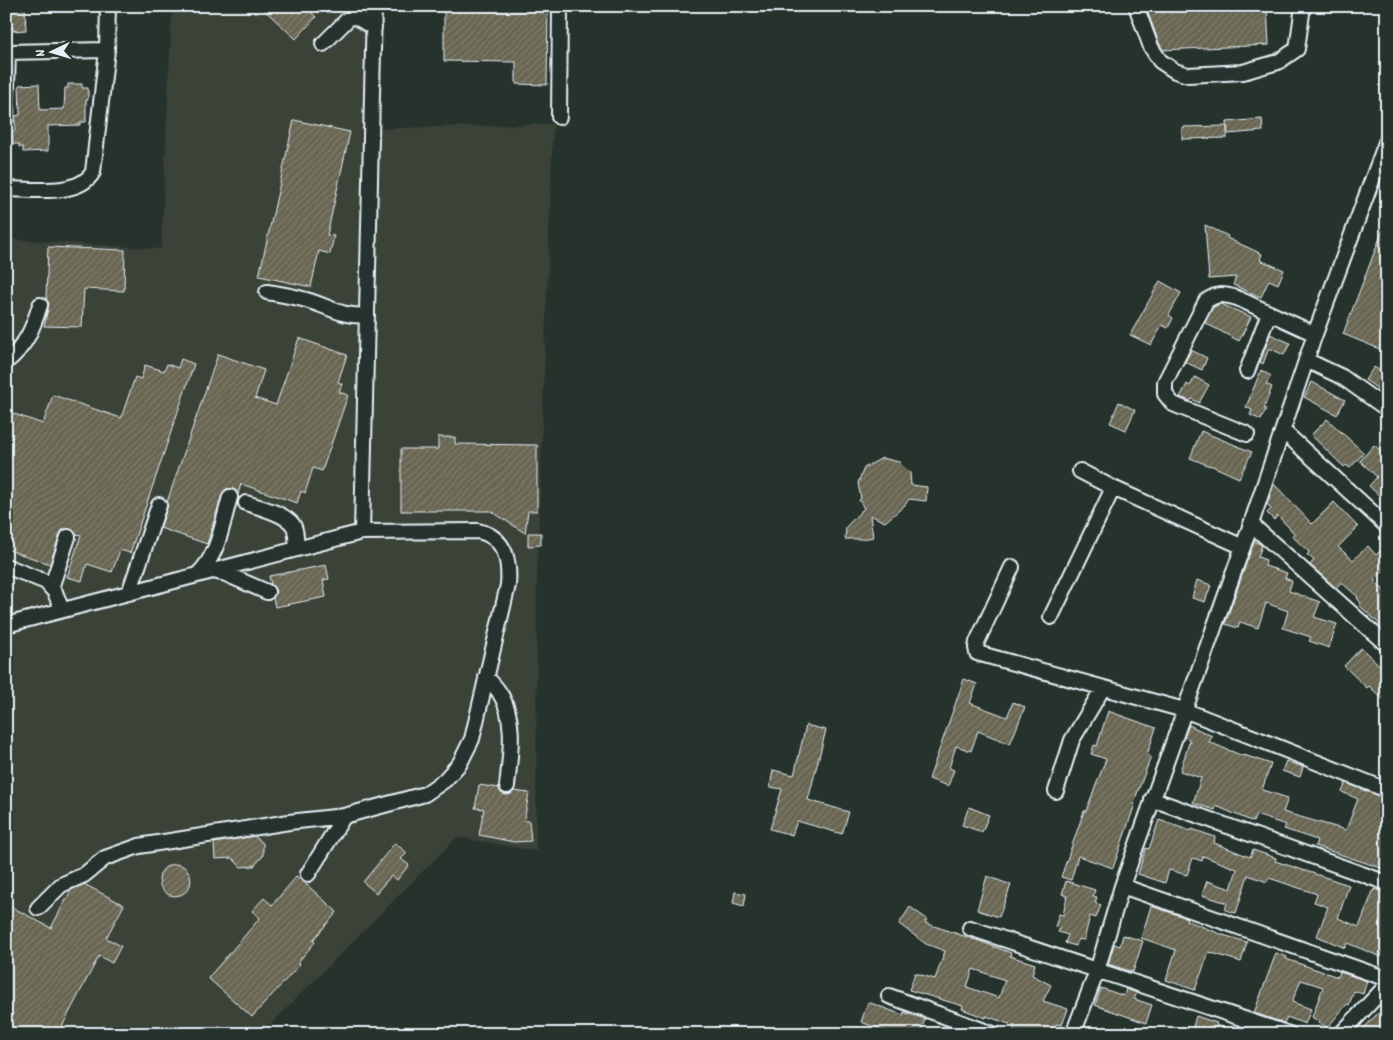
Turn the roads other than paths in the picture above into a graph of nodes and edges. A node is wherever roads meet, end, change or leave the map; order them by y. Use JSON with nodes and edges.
{"nodes":[{"id":1,"x":108,"y":6,"type":"edge"},
{"id":2,"x":374,"y":6,"type":"edge"},
{"id":3,"x":560,"y":6,"type":"edge"},
{"id":4,"x":1136,"y":6,"type":"edge"},
{"id":5,"x":1303,"y":6,"type":"edge"},
{"id":6,"x":374,"y":28,"type":"junction"},
{"id":7,"x":323,"y":44,"type":"dead end"},
{"id":8,"x":107,"y":50,"type":"junction"},
{"id":9,"x":7,"y":52,"type":"edge"},
{"id":10,"x":559,"y":117,"type":"dead end"},
{"id":11,"x":6,"y":118,"type":"edge"},
{"id":12,"x":1387,"y":140,"type":"edge"},
{"id":13,"x":6,"y":189,"type":"edge"},
{"id":14,"x":267,"y":292,"type":"dead end"},
{"id":15,"x":40,"y":305,"type":"dead end"},
{"id":16,"x":1269,"y":313,"type":"junction"},
{"id":17,"x":367,"y":315,"type":"junction"},
{"id":18,"x":1315,"y":334,"type":"junction"},
{"id":19,"x":1306,"y":360,"type":"junction"},
{"id":20,"x":6,"y":362,"type":"edge"},
{"id":21,"x":1247,"y":371,"type":"dead end"},
{"id":22,"x":1387,"y":408,"type":"edge"},
{"id":23,"x":1283,"y":431,"type":"junction"},
{"id":24,"x":1247,"y":434,"type":"dead end"},
{"id":25,"x":1080,"y":471,"type":"dead end"},
{"id":26,"x":1113,"y":488,"type":"junction"},
{"id":27,"x":230,"y":497,"type":"dead end"},
{"id":28,"x":246,"y":503,"type":"dead end"},
{"id":29,"x":159,"y":505,"type":"dead end"},
{"id":30,"x":1251,"y":524,"type":"junction"},
{"id":31,"x":1387,"y":526,"type":"edge"},
{"id":32,"x":362,"y":532,"type":"junction"},
{"id":33,"x":68,"y":537,"type":"dead end"},
{"id":34,"x":1243,"y":547,"type":"junction"},
{"id":35,"x":297,"y":549,"type":"junction"},
{"id":36,"x":6,"y":566,"type":"edge"},
{"id":37,"x":1012,"y":567,"type":"dead end"},
{"id":38,"x":204,"y":573,"type":"junction"},
{"id":39,"x":51,"y":588,"type":"junction"},
{"id":40,"x":266,"y":592,"type":"dead end"},
{"id":41,"x":129,"y":593,"type":"junction"},
{"id":42,"x":62,"y":610,"type":"junction"},
{"id":43,"x":1051,"y":617,"type":"dead end"},
{"id":44,"x":6,"y":625,"type":"edge"},
{"id":45,"x":1387,"y":645,"type":"edge"},
{"id":46,"x":486,"y":677,"type":"junction"},
{"id":47,"x":1102,"y":688,"type":"junction"},
{"id":48,"x":1184,"y":710,"type":"junction"},
{"id":49,"x":507,"y":786,"type":"dead end"},
{"id":50,"x":1387,"y":790,"type":"edge"},
{"id":51,"x":1056,"y":791,"type":"dead end"},
{"id":52,"x":1152,"y":800,"type":"junction"},
{"id":53,"x":344,"y":816,"type":"junction"},
{"id":54,"x":308,"y":874,"type":"dead end"},
{"id":55,"x":1387,"y":883,"type":"edge"},
{"id":56,"x":1122,"y":886,"type":"junction"},
{"id":57,"x":38,"y":908,"type":"dead end"},
{"id":58,"x":970,"y":928,"type":"dead end"},
{"id":59,"x":1097,"y":971,"type":"junction"},
{"id":60,"x":1387,"y":979,"type":"edge"},
{"id":61,"x":1387,"y":985,"type":"edge"},
{"id":62,"x":889,"y":996,"type":"dead end"},
{"id":63,"x":993,"y":1034,"type":"edge"},
{"id":64,"x":1073,"y":1034,"type":"edge"},
{"id":65,"x":1289,"y":1034,"type":"edge"},
{"id":66,"x":1341,"y":1034,"type":"edge"}],
"edges":[{"from":1,"to":8,"type":"street"},
{"from":2,"to":6,"type":"street"},
{"from":3,"to":10,"type":"street"},
{"from":4,"to":5,"type":"street"},
{"from":6,"to":7,"type":"street"},
{"from":6,"to":17,"type":"street"},
{"from":8,"to":9,"type":"street"},
{"from":8,"to":13,"type":"street"},
{"from":9,"to":11,"type":"street"},
{"from":12,"to":18,"type":"street"},
{"from":14,"to":17,"type":"street"},
{"from":15,"to":20,"type":"street"},
{"from":16,"to":18,"type":"street"},
{"from":16,"to":21,"type":"street"},
{"from":16,"to":24,"type":"street"},
{"from":17,"to":32,"type":"street"},
{"from":18,"to":19,"type":"street"},
{"from":19,"to":22,"type":"street"},
{"from":19,"to":23,"type":"street"},
{"from":23,"to":30,"type":"street"},
{"from":23,"to":31,"type":"street"},
{"from":25,"to":26,"type":"street"},
{"from":26,"to":34,"type":"street"},
{"from":26,"to":43,"type":"street"},
{"from":27,"to":38,"type":"street"},
{"from":28,"to":35,"type":"street"},
{"from":29,"to":41,"type":"street"},
{"from":30,"to":34,"type":"street"},
{"from":30,"to":45,"type":"street"},
{"from":32,"to":35,"type":"street"},
{"from":32,"to":46,"type":"street"},
{"from":33,"to":39,"type":"street"},
{"from":34,"to":48,"type":"street"},
{"from":35,"to":38,"type":"street"},
{"from":36,"to":39,"type":"street"},
{"from":37,"to":47,"type":"street"},
{"from":38,"to":40,"type":"street"},
{"from":38,"to":41,"type":"street"},
{"from":39,"to":42,"type":"street"},
{"from":41,"to":42,"type":"street"},
{"from":42,"to":44,"type":"street"},
{"from":46,"to":49,"type":"street"},
{"from":46,"to":53,"type":"street"},
{"from":47,"to":48,"type":"street"},
{"from":47,"to":51,"type":"street"},
{"from":48,"to":50,"type":"street"},
{"from":48,"to":52,"type":"street"},
{"from":52,"to":55,"type":"street"},
{"from":52,"to":56,"type":"street"},
{"from":53,"to":54,"type":"street"},
{"from":53,"to":57,"type":"street"},
{"from":56,"to":59,"type":"street"},
{"from":56,"to":60,"type":"street"},
{"from":58,"to":59,"type":"street"},
{"from":59,"to":64,"type":"street"},
{"from":59,"to":65,"type":"street"},
{"from":61,"to":66,"type":"street"},
{"from":62,"to":63,"type":"street"}]}
